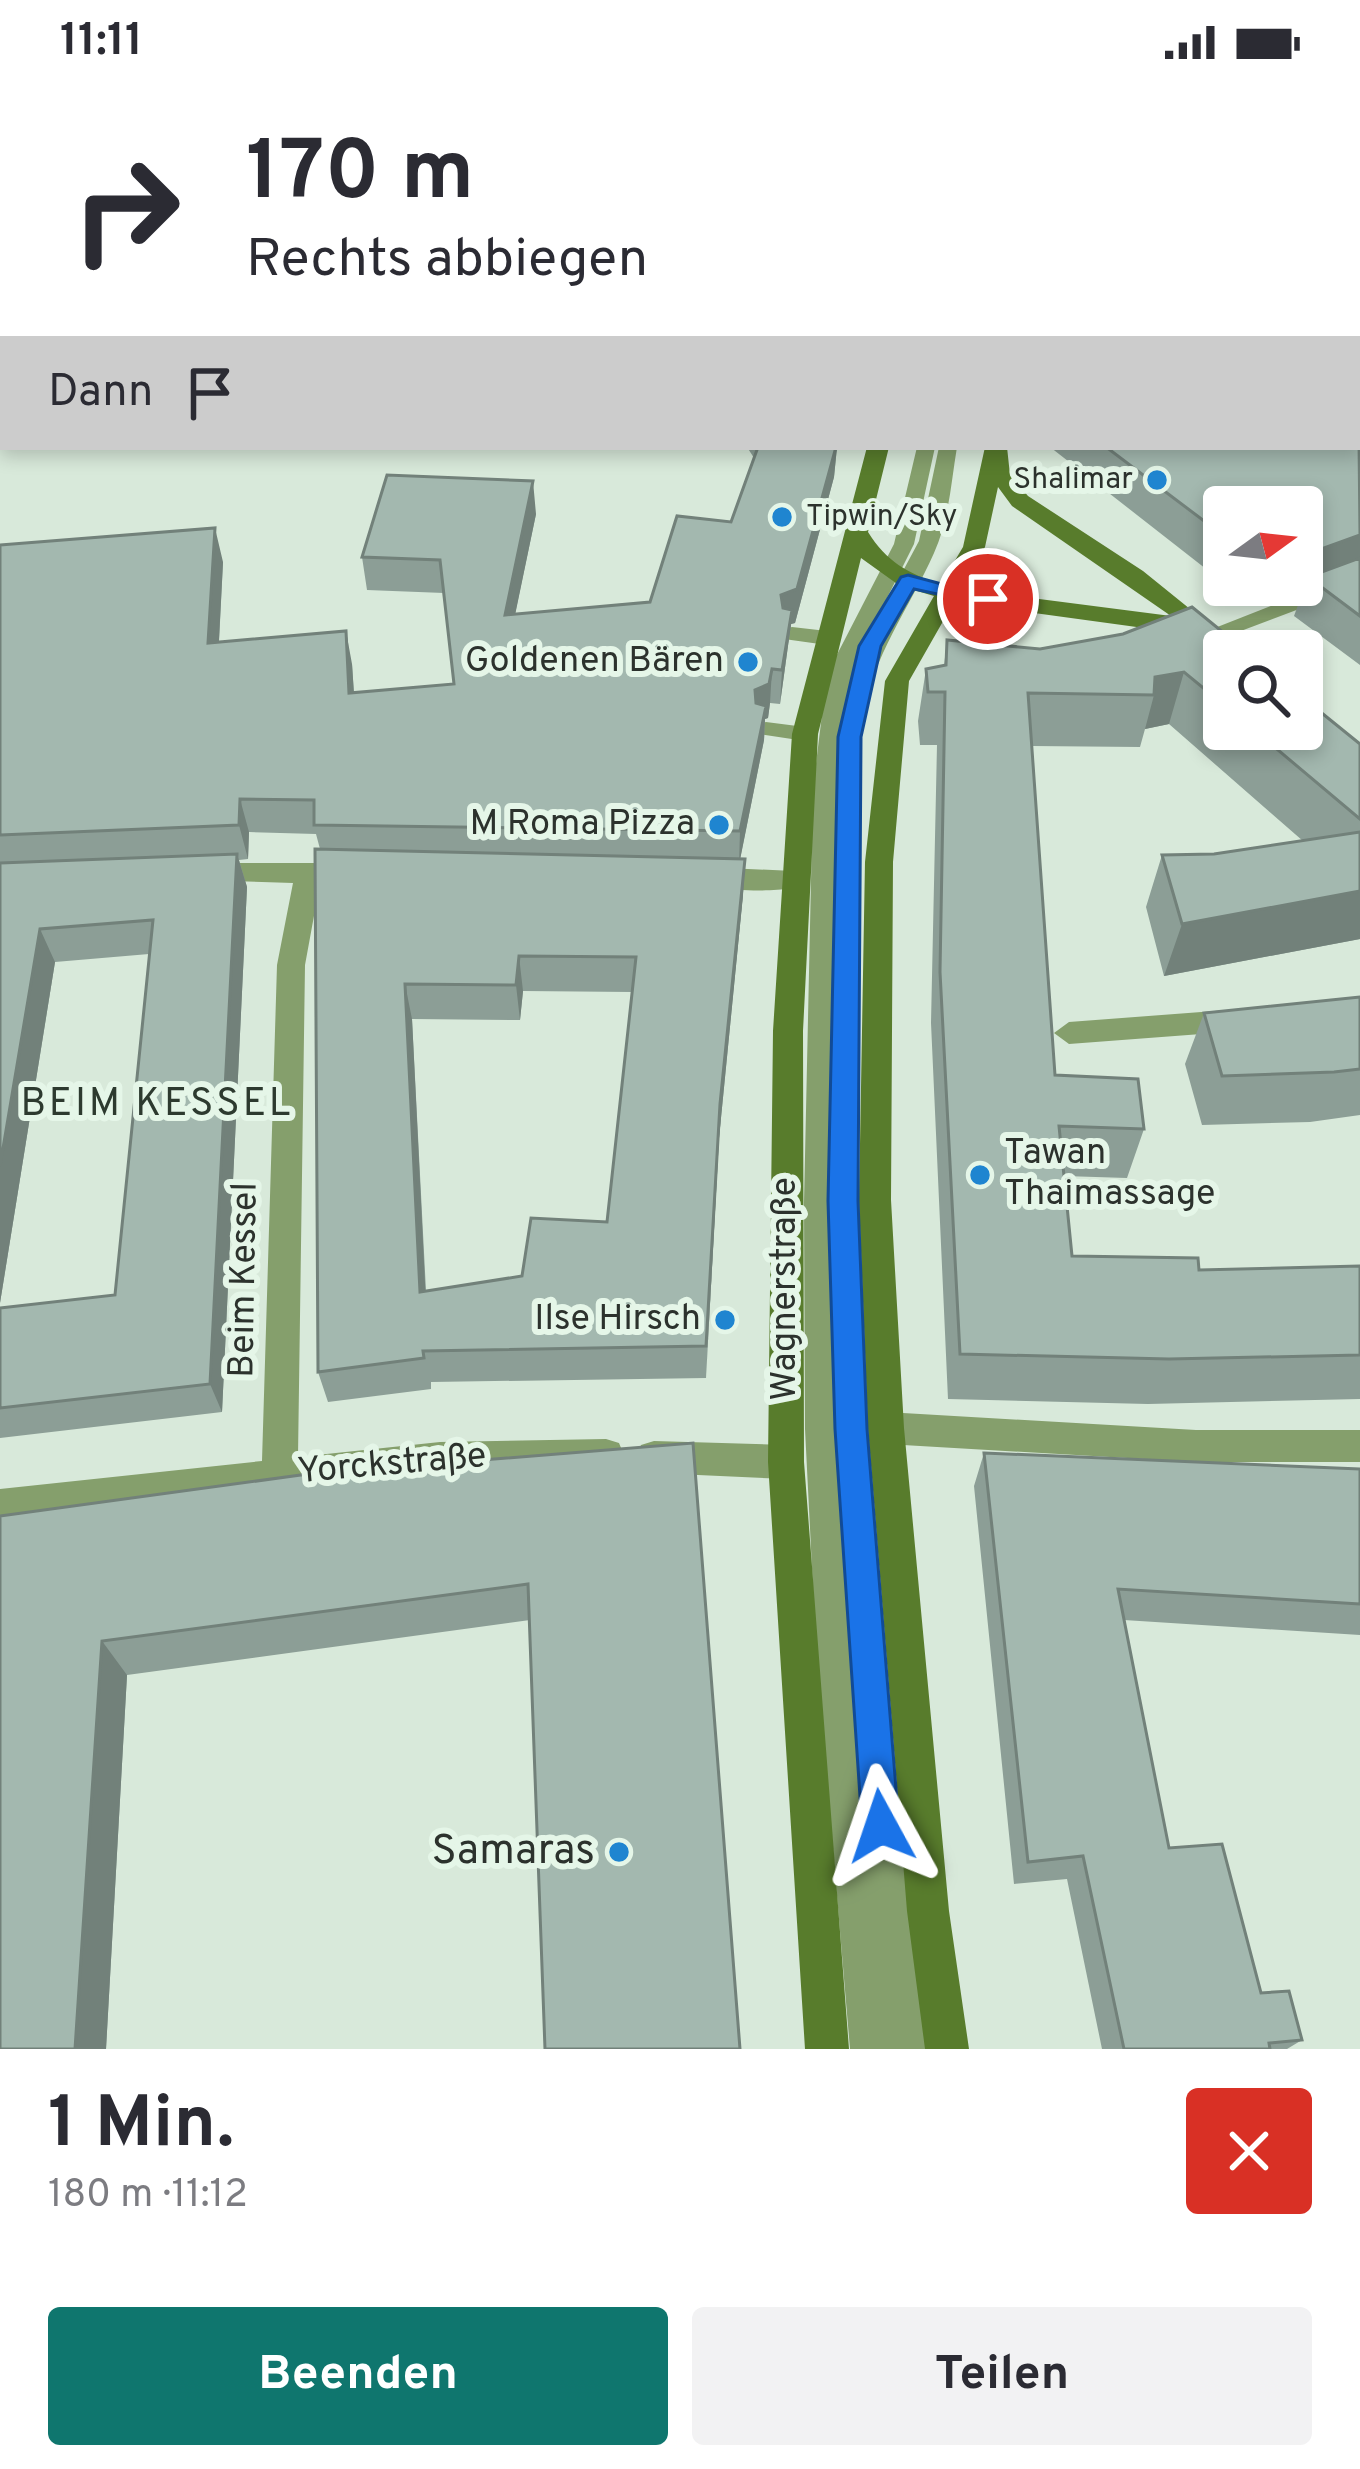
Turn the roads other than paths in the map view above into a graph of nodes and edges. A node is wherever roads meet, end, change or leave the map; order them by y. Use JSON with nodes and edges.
{"nodes":[{"id":1,"x":877,"y":450,"type":"edge"},
{"id":2,"x":925,"y":450,"type":"edge"},
{"id":3,"x":947,"y":450,"type":"edge"},
{"id":4,"x":995,"y":451,"type":"edge"},
{"id":5,"x":857,"y":534,"type":"junction"},
{"id":6,"x":899,"y":578,"type":"junction"},
{"id":7,"x":1360,"y":578,"type":"edge"},
{"id":8,"x":949,"y":592,"type":"junction"},
{"id":9,"x":1203,"y":630,"type":"edge"},
{"id":10,"x":1222,"y":630,"type":"edge"},
{"id":11,"x":1203,"y":633,"type":"edge"},
{"id":12,"x":792,"y":634,"type":"edge"},
{"id":13,"x":827,"y":638,"type":"junction"},
{"id":14,"x":766,"y":729,"type":"edge"},
{"id":15,"x":806,"y":734,"type":"junction"},
{"id":16,"x":308,"y":873,"type":"junction"},
{"id":17,"x":376,"y":873,"type":"edge"},
{"id":18,"x":178,"y":874,"type":"edge"},
{"id":19,"x":671,"y":876,"type":"edge"},
{"id":20,"x":794,"y":881,"type":"junction"},
{"id":21,"x":1269,"y":1016,"type":"edge"},
{"id":22,"x":1069,"y":1033,"type":"dead end"},
{"id":23,"x":886,"y":1427,"type":"junction"},
{"id":24,"x":1360,"y":1446,"type":"edge"},
{"id":25,"x":786,"y":1462,"type":"junction"},
{"id":26,"x":280,"y":1474,"type":"junction"},
{"id":27,"x":0,"y":1506,"type":"edge"},
{"id":28,"x":827,"y":2049,"type":"edge"},
{"id":29,"x":870,"y":2049,"type":"edge"},
{"id":30,"x":906,"y":2049,"type":"edge"},
{"id":31,"x":946,"y":2049,"type":"edge"}],
"edges":[{"from":1,"to":5,"type":"street","name":"Wagnerstraße"},
{"from":2,"to":6,"type":"lane"},
{"from":3,"to":6,"type":"lane"},
{"from":4,"to":8,"type":"street"},
{"from":4,"to":9,"type":"street"},
{"from":5,"to":6,"type":"street"},
{"from":5,"to":13,"type":"street","name":"Wagnerstraße"},
{"from":6,"to":8,"type":"street"},
{"from":6,"to":29,"type":"lane"},
{"from":6,"to":30,"type":"lane"},
{"from":7,"to":10,"type":"street"},
{"from":8,"to":11,"type":"street"},
{"from":8,"to":23,"type":"street"},
{"from":12,"to":13,"type":"lane"},
{"from":13,"to":15,"type":"street","name":"Wagnerstraße"},
{"from":14,"to":15,"type":"lane"},
{"from":15,"to":20,"type":"street","name":"Wagnerstraße"},
{"from":16,"to":17,"type":"street"},
{"from":16,"to":18,"type":"street"},
{"from":16,"to":26,"type":"street","name":"Beim Kessel"},
{"from":19,"to":20,"type":"street"},
{"from":20,"to":25,"type":"street","name":"Wagnerstraße"},
{"from":21,"to":22,"type":"street"},
{"from":23,"to":24,"type":"street"},
{"from":23,"to":31,"type":"street"},
{"from":25,"to":26,"type":"street","name":"Yorckstraße"},
{"from":25,"to":28,"type":"street","name":"Wagnerstraße"},
{"from":26,"to":27,"type":"street","name":"Yorckstraße"}]}
